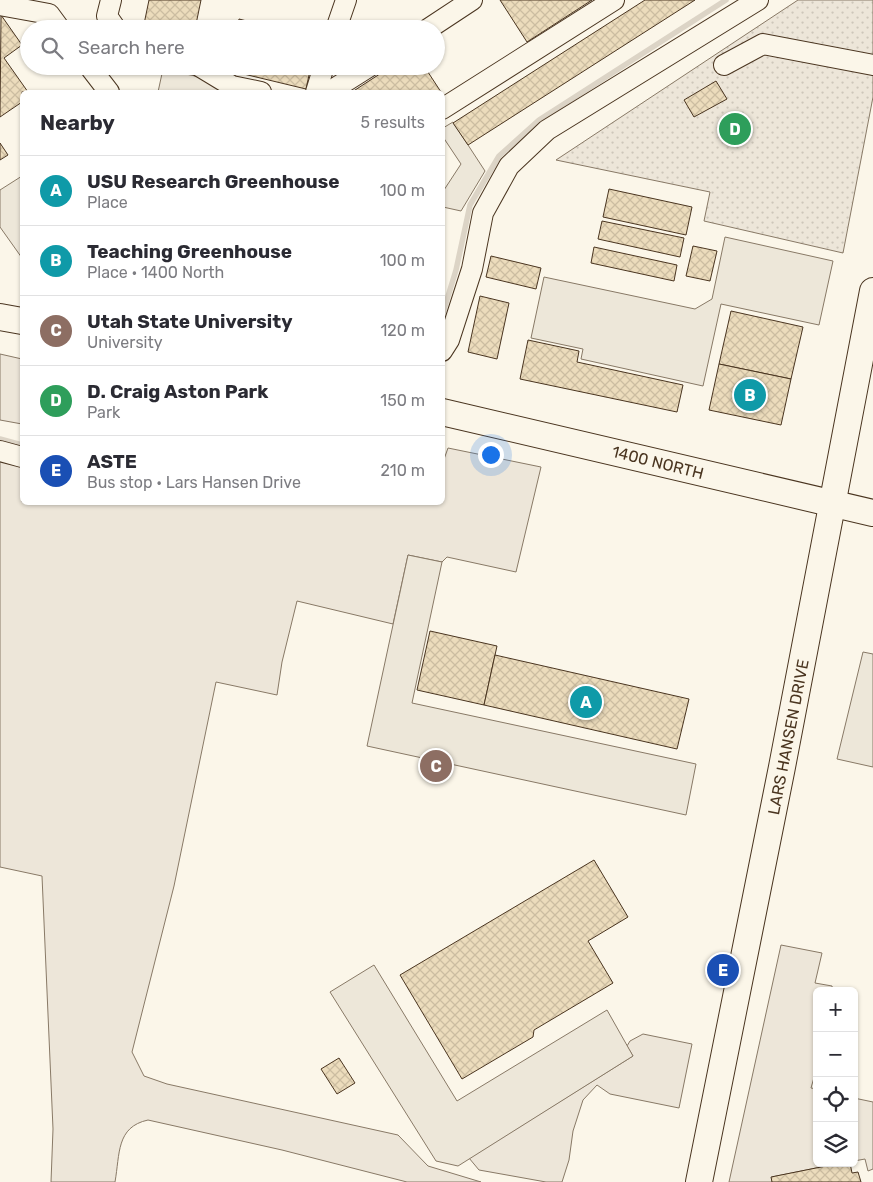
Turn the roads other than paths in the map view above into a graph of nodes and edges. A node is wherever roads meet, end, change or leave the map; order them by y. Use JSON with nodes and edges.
{"nodes":[{"id":1,"x":111,"y":0,"type":"edge"},
{"id":2,"x":346,"y":0,"type":"edge"},
{"id":3,"x":472,"y":0,"type":"edge"},
{"id":4,"x":614,"y":0,"type":"edge"},
{"id":5,"x":758,"y":0,"type":"edge"},
{"id":6,"x":0,"y":5,"type":"edge"},
{"id":7,"x":53,"y":20,"type":"edge"},
{"id":8,"x":110,"y":20,"type":"edge"},
{"id":9,"x":339,"y":20,"type":"edge"},
{"id":10,"x":442,"y":20,"type":"edge"},
{"id":11,"x":724,"y":65,"type":"dead end"},
{"id":12,"x":873,"y":65,"type":"edge"},
{"id":13,"x":96,"y":75,"type":"edge"},
{"id":14,"x":214,"y":75,"type":"edge"},
{"id":15,"x":321,"y":75,"type":"edge"},
{"id":16,"x":356,"y":75,"type":"edge"},
{"id":17,"x":107,"y":90,"type":"edge"},
{"id":18,"x":251,"y":90,"type":"edge"},
{"id":19,"x":317,"y":90,"type":"edge"},
{"id":20,"x":332,"y":90,"type":"edge"},
{"id":21,"x":445,"y":107,"type":"edge"},
{"id":22,"x":873,"y":291,"type":"edge"},
{"id":23,"x":0,"y":316,"type":"edge"},
{"id":24,"x":20,"y":321,"type":"edge"},
{"id":25,"x":445,"y":346,"type":"edge"},
{"id":26,"x":445,"y":413,"type":"edge"},
{"id":27,"x":0,"y":451,"type":"edge"},
{"id":28,"x":20,"y":456,"type":"edge"},
{"id":29,"x":833,"y":505,"type":"junction"},
{"id":30,"x":873,"y":513,"type":"edge"},
{"id":31,"x":699,"y":1182,"type":"edge"}],
"edges":[{"from":1,"to":8,"type":"lane"},
{"from":2,"to":9,"type":"lane"},
{"from":3,"to":10,"type":"lane"},
{"from":4,"to":21,"type":"lane"},
{"from":5,"to":25,"type":"lane"},
{"from":6,"to":7,"type":"lane"},
{"from":11,"to":12,"type":"lane"},
{"from":13,"to":17,"type":"lane"},
{"from":14,"to":18,"type":"lane"},
{"from":15,"to":19,"type":"lane"},
{"from":16,"to":20,"type":"lane"},
{"from":22,"to":29,"type":"main road","name":"LARS HANSEN DRIVE"},
{"from":23,"to":24,"type":"main road"},
{"from":26,"to":29,"type":"main road","name":"1400 NORTH"},
{"from":27,"to":28,"type":"lane"},
{"from":29,"to":30,"type":"main road","name":"1400 NORTH"},
{"from":29,"to":31,"type":"main road","name":"LARS HANSEN DRIVE"}]}
